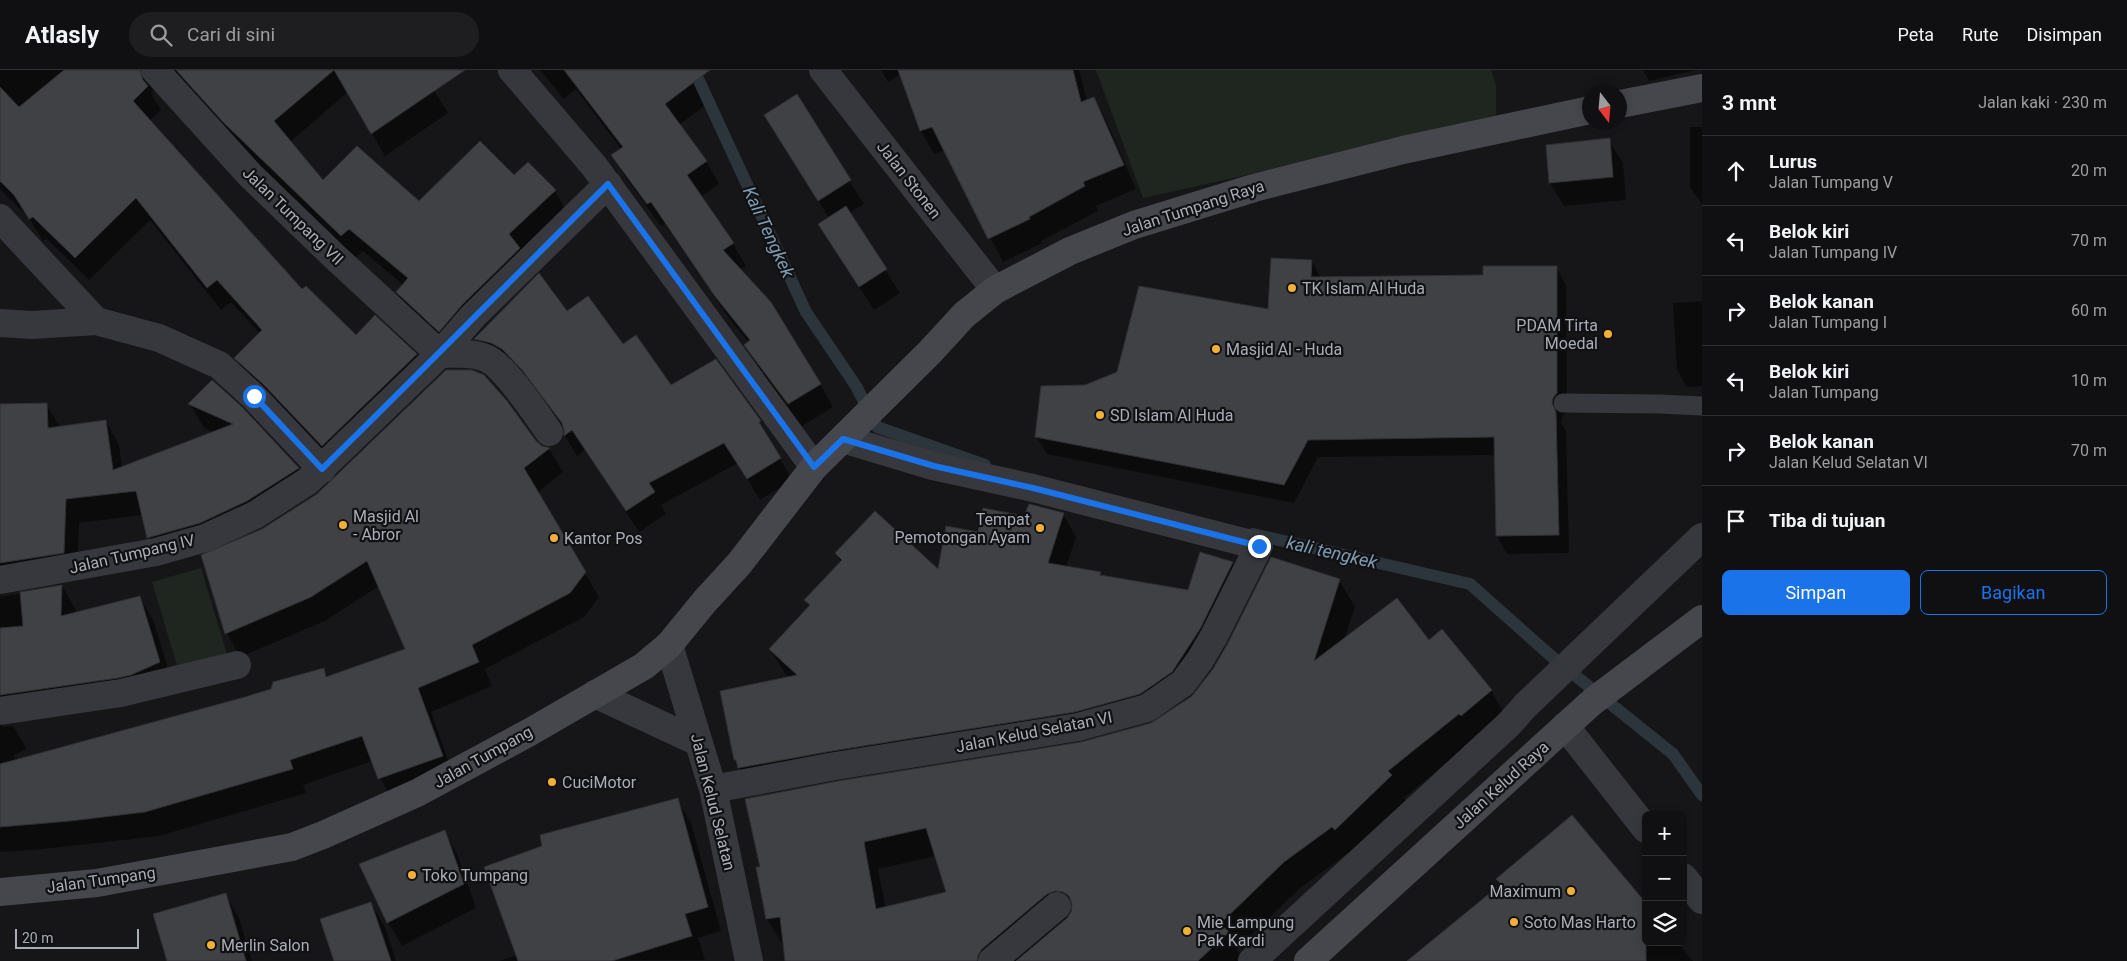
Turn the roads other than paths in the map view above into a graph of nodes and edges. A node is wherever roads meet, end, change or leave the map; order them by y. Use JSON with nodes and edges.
{"nodes":[{"id":1,"x":155,"y":70,"type":"edge"},
{"id":2,"x":512,"y":70,"type":"edge"},
{"id":3,"x":823,"y":70,"type":"edge"},
{"id":4,"x":1702,"y":88,"type":"edge"},
{"id":5,"x":1627,"y":103,"type":"edge"},
{"id":6,"x":1582,"y":112,"type":"edge"},
{"id":7,"x":608,"y":184,"type":"junction"},
{"id":8,"x":0,"y":218,"type":"edge"},
{"id":9,"x":995,"y":290,"type":"junction"},
{"id":10,"x":96,"y":321,"type":"junction"},
{"id":11,"x":0,"y":323,"type":"edge"},
{"id":12,"x":440,"y":354,"type":"junction"},
{"id":13,"x":1563,"y":403,"type":"dead end"},
{"id":14,"x":1702,"y":406,"type":"edge"},
{"id":15,"x":550,"y":432,"type":"dead end"},
{"id":16,"x":849,"y":432,"type":"junction"},
{"id":17,"x":814,"y":467,"type":"junction"},
{"id":18,"x":322,"y":469,"type":"junction"},
{"id":19,"x":1702,"y":537,"type":"edge"},
{"id":20,"x":0,"y":580,"type":"edge"},
{"id":21,"x":1702,"y":618,"type":"edge"},
{"id":22,"x":669,"y":645,"type":"junction"},
{"id":23,"x":237,"y":665,"type":"dead end"},
{"id":24,"x":595,"y":694,"type":"junction"},
{"id":25,"x":0,"y":711,"type":"edge"},
{"id":26,"x":1565,"y":726,"type":"junction"},
{"id":27,"x":698,"y":742,"type":"junction"},
{"id":28,"x":713,"y":789,"type":"junction"},
{"id":29,"x":1642,"y":824,"type":"edge"},
{"id":30,"x":1687,"y":882,"type":"edge"},
{"id":31,"x":0,"y":892,"type":"edge"},
{"id":32,"x":1702,"y":900,"type":"edge"},
{"id":33,"x":1058,"y":906,"type":"dead end"},
{"id":34,"x":749,"y":961,"type":"edge"},
{"id":35,"x":992,"y":961,"type":"edge"},
{"id":36,"x":1252,"y":961,"type":"edge"},
{"id":37,"x":1308,"y":961,"type":"edge"}],
"edges":[{"from":1,"to":12,"type":"street","name":"Jalan Tumpang VII"},
{"from":2,"to":7,"type":"street"},
{"from":3,"to":9,"type":"street","name":"Jalan Stonen"},
{"from":4,"to":5,"type":"main road"},
{"from":6,"to":9,"type":"main road","name":"Jalan Tumpang Raya"},
{"from":7,"to":12,"type":"street","name":"Jalan Tumpang IV"},
{"from":7,"to":17,"type":"street"},
{"from":8,"to":10,"type":"street"},
{"from":9,"to":16,"type":"main road","name":"Jalan Tumpang Raya"},
{"from":10,"to":11,"type":"street"},
{"from":10,"to":18,"type":"street"},
{"from":12,"to":15,"type":"street"},
{"from":12,"to":18,"type":"street","name":"Jalan Tumpang IV"},
{"from":13,"to":14,"type":"lane"},
{"from":16,"to":17,"type":"main road","name":"Jalan Tumpang"},
{"from":16,"to":28,"type":"street","name":"Jalan Kelud Selatan VI"},
{"from":17,"to":22,"type":"main road","name":"Jalan Tumpang"},
{"from":18,"to":20,"type":"street","name":"Jalan Tumpang IV"},
{"from":19,"to":36,"type":"street"},
{"from":21,"to":26,"type":"main road","name":"Jalan Kelud Raya"},
{"from":22,"to":24,"type":"main road","name":"Jalan Tumpang"},
{"from":22,"to":27,"type":"street","name":"Jalan Kelud Selatan"},
{"from":23,"to":25,"type":"street"},
{"from":24,"to":27,"type":"street"},
{"from":24,"to":31,"type":"main road","name":"Jalan Tumpang"},
{"from":26,"to":29,"type":"street"},
{"from":26,"to":37,"type":"main road","name":"Jalan Kelud Raya"},
{"from":27,"to":28,"type":"street","name":"Jalan Kelud Selatan"},
{"from":28,"to":34,"type":"street","name":"Jalan Kelud Selatan"},
{"from":30,"to":32,"type":"street"},
{"from":33,"to":35,"type":"street"}]}
